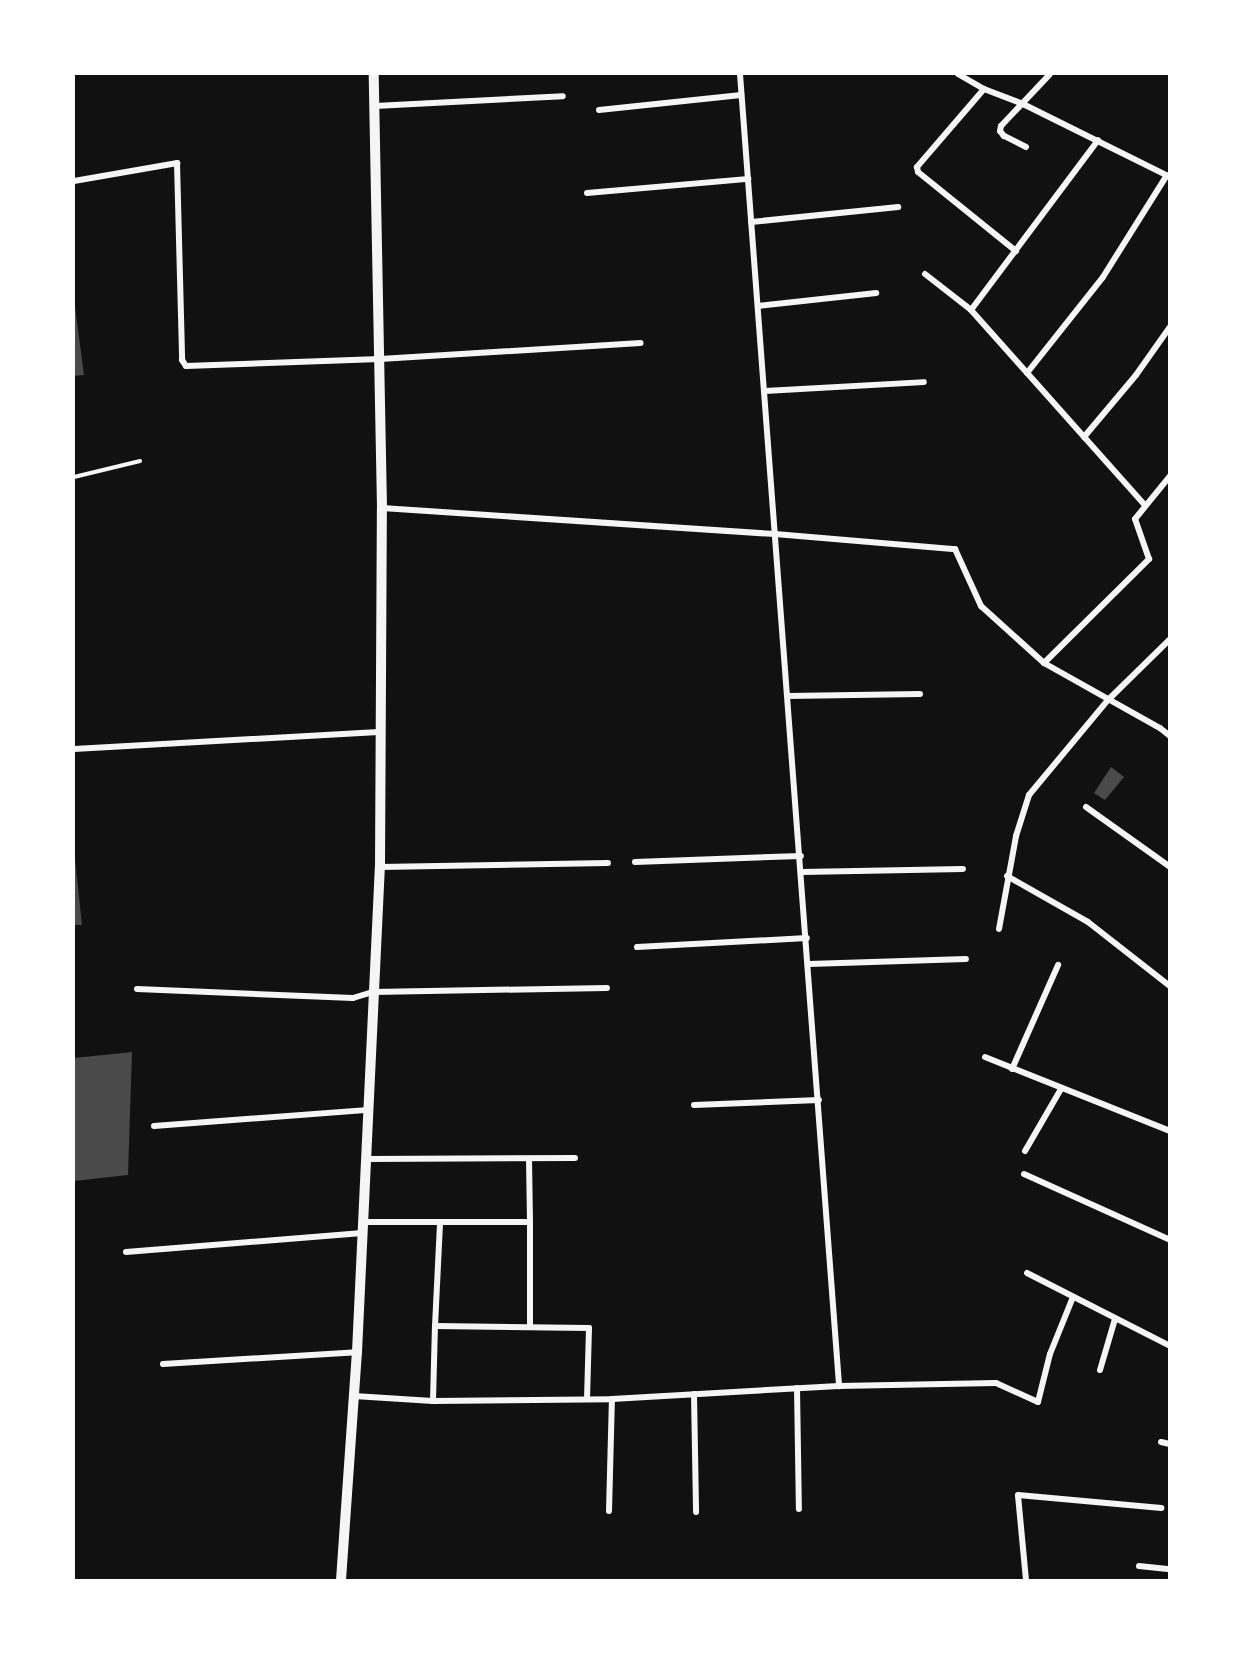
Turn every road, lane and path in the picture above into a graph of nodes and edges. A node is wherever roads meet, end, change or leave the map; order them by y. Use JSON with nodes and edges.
{"nodes":[{"id":1,"x":374,"y":74,"type":"edge"},
{"id":2,"x":740,"y":74,"type":"edge"},
{"id":3,"x":958,"y":74,"type":"edge"},
{"id":4,"x":1050,"y":74,"type":"edge"},
{"id":5,"x":984,"y":89,"type":"junction"},
{"id":6,"x":741,"y":95,"type":"junction"},
{"id":7,"x":564,"y":96,"type":"dead end"},
{"id":8,"x":1023,"y":104,"type":"junction"},
{"id":9,"x":375,"y":106,"type":"junction"},
{"id":10,"x":599,"y":110,"type":"dead end"},
{"id":11,"x":1098,"y":140,"type":"junction"},
{"id":12,"x":1026,"y":147,"type":"dead end"},
{"id":13,"x":1168,"y":176,"type":"edge"},
{"id":14,"x":748,"y":179,"type":"junction"},
{"id":15,"x":74,"y":182,"type":"edge"},
{"id":16,"x":587,"y":193,"type":"dead end"},
{"id":17,"x":898,"y":207,"type":"dead end"},
{"id":18,"x":751,"y":222,"type":"junction"},
{"id":19,"x":1016,"y":250,"type":"junction"},
{"id":20,"x":925,"y":274,"type":"dead end"},
{"id":21,"x":876,"y":294,"type":"dead end"},
{"id":22,"x":758,"y":306,"type":"junction"},
{"id":23,"x":971,"y":310,"type":"junction"},
{"id":24,"x":1170,"y":327,"type":"edge"},
{"id":25,"x":641,"y":342,"type":"dead end"},
{"id":26,"x":380,"y":359,"type":"junction"},
{"id":27,"x":1027,"y":373,"type":"junction"},
{"id":28,"x":924,"y":382,"type":"dead end"},
{"id":29,"x":765,"y":391,"type":"junction"},
{"id":30,"x":1084,"y":437,"type":"junction"},
{"id":31,"x":140,"y":461,"type":"dead end"},
{"id":32,"x":1170,"y":476,"type":"edge"},
{"id":33,"x":74,"y":477,"type":"edge"},
{"id":34,"x":1145,"y":505,"type":"junction"},
{"id":35,"x":382,"y":508,"type":"junction"},
{"id":36,"x":775,"y":534,"type":"junction"},
{"id":37,"x":1170,"y":639,"type":"edge"},
{"id":38,"x":1044,"y":663,"type":"junction"},
{"id":39,"x":920,"y":694,"type":"dead end"},
{"id":40,"x":788,"y":696,"type":"junction"},
{"id":41,"x":1108,"y":700,"type":"junction"},
{"id":42,"x":379,"y":732,"type":"junction"},
{"id":43,"x":1170,"y":736,"type":"edge"},
{"id":44,"x":74,"y":749,"type":"edge"},
{"id":45,"x":1086,"y":807,"type":"dead end"},
{"id":46,"x":801,"y":856,"type":"junction"},
{"id":47,"x":634,"y":862,"type":"dead end"},
{"id":48,"x":608,"y":863,"type":"dead end"},
{"id":49,"x":380,"y":867,"type":"junction"},
{"id":50,"x":1170,"y":867,"type":"edge"},
{"id":51,"x":963,"y":869,"type":"dead end"},
{"id":52,"x":802,"y":872,"type":"junction"},
{"id":53,"x":1007,"y":876,"type":"junction"},
{"id":54,"x":999,"y":929,"type":"dead end"},
{"id":55,"x":807,"y":938,"type":"junction"},
{"id":56,"x":637,"y":947,"type":"dead end"},
{"id":57,"x":966,"y":959,"type":"dead end"},
{"id":58,"x":809,"y":964,"type":"junction"},
{"id":59,"x":1058,"y":965,"type":"dead end"},
{"id":60,"x":1170,"y":986,"type":"edge"},
{"id":61,"x":607,"y":988,"type":"dead end"},
{"id":62,"x":137,"y":989,"type":"dead end"},
{"id":63,"x":373,"y":992,"type":"junction"},
{"id":64,"x":985,"y":1058,"type":"dead end"},
{"id":65,"x":1012,"y":1069,"type":"junction"},
{"id":66,"x":1061,"y":1089,"type":"junction"},
{"id":67,"x":819,"y":1100,"type":"junction"},
{"id":68,"x":693,"y":1105,"type":"dead end"},
{"id":69,"x":368,"y":1110,"type":"junction"},
{"id":70,"x":154,"y":1126,"type":"dead end"},
{"id":71,"x":1170,"y":1131,"type":"edge"},
{"id":72,"x":1024,"y":1151,"type":"dead end"},
{"id":73,"x":575,"y":1158,"type":"dead end"},
{"id":74,"x":366,"y":1159,"type":"junction"},
{"id":75,"x":529,"y":1160,"type":"junction"},
{"id":76,"x":1024,"y":1174,"type":"dead end"},
{"id":77,"x":440,"y":1222,"type":"junction"},
{"id":78,"x":530,"y":1222,"type":"junction"},
{"id":79,"x":362,"y":1228,"type":"junction"},
{"id":80,"x":1170,"y":1240,"type":"edge"},
{"id":81,"x":126,"y":1252,"type":"dead end"},
{"id":82,"x":1027,"y":1273,"type":"dead end"},
{"id":83,"x":1073,"y":1296,"type":"junction"},
{"id":84,"x":1115,"y":1319,"type":"junction"},
{"id":85,"x":435,"y":1326,"type":"junction"},
{"id":86,"x":530,"y":1328,"type":"junction"},
{"id":87,"x":1170,"y":1346,"type":"edge"},
{"id":88,"x":357,"y":1352,"type":"junction"},
{"id":89,"x":164,"y":1364,"type":"dead end"},
{"id":90,"x":1100,"y":1370,"type":"dead end"},
{"id":91,"x":839,"y":1386,"type":"junction"},
{"id":92,"x":797,"y":1388,"type":"junction"},
{"id":93,"x":694,"y":1394,"type":"junction"},
{"id":94,"x":354,"y":1396,"type":"junction"},
{"id":95,"x":587,"y":1398,"type":"junction"},
{"id":96,"x":612,"y":1399,"type":"junction"},
{"id":97,"x":433,"y":1401,"type":"junction"},
{"id":98,"x":1161,"y":1442,"type":"dead end"},
{"id":99,"x":1170,"y":1444,"type":"edge"},
{"id":100,"x":1161,"y":1508,"type":"dead end"},
{"id":101,"x":799,"y":1509,"type":"dead end"},
{"id":102,"x":609,"y":1511,"type":"dead end"},
{"id":103,"x":696,"y":1512,"type":"dead end"},
{"id":104,"x":1139,"y":1566,"type":"dead end"},
{"id":105,"x":1170,"y":1569,"type":"edge"},
{"id":106,"x":341,"y":1581,"type":"edge"},
{"id":107,"x":1026,"y":1581,"type":"edge"}],
"edges":[{"from":1,"to":9,"type":"main road"},
{"from":2,"to":6,"type":"street"},
{"from":3,"to":5,"type":"street"},
{"from":4,"to":8,"type":"street"},
{"from":5,"to":8,"type":"street"},
{"from":5,"to":19,"type":"street"},
{"from":6,"to":10,"type":"street"},
{"from":6,"to":14,"type":"street"},
{"from":7,"to":9,"type":"street"},
{"from":8,"to":11,"type":"street"},
{"from":8,"to":12,"type":"street"},
{"from":9,"to":26,"type":"main road"},
{"from":11,"to":13,"type":"street"},
{"from":11,"to":19,"type":"street"},
{"from":13,"to":27,"type":"street"},
{"from":14,"to":16,"type":"street"},
{"from":14,"to":18,"type":"street"},
{"from":15,"to":26,"type":"street"},
{"from":17,"to":18,"type":"street"},
{"from":18,"to":22,"type":"street"},
{"from":19,"to":23,"type":"street"},
{"from":20,"to":23,"type":"street"},
{"from":21,"to":22,"type":"street"},
{"from":22,"to":29,"type":"street"},
{"from":23,"to":27,"type":"street"},
{"from":24,"to":30,"type":"street"},
{"from":25,"to":26,"type":"street"},
{"from":26,"to":35,"type":"main road"},
{"from":27,"to":30,"type":"street"},
{"from":28,"to":29,"type":"street"},
{"from":29,"to":36,"type":"street"},
{"from":30,"to":34,"type":"street"},
{"from":31,"to":33,"type":"lane"},
{"from":32,"to":34,"type":"street"},
{"from":34,"to":38,"type":"street"},
{"from":35,"to":36,"type":"street"},
{"from":35,"to":42,"type":"main road"},
{"from":36,"to":38,"type":"street"},
{"from":36,"to":40,"type":"street"},
{"from":37,"to":41,"type":"street"},
{"from":38,"to":41,"type":"street"},
{"from":39,"to":40,"type":"street"},
{"from":40,"to":46,"type":"street"},
{"from":41,"to":43,"type":"street"},
{"from":41,"to":53,"type":"street"},
{"from":42,"to":44,"type":"street"},
{"from":42,"to":49,"type":"main road"},
{"from":45,"to":50,"type":"street"},
{"from":46,"to":47,"type":"street"},
{"from":46,"to":52,"type":"street"},
{"from":48,"to":49,"type":"street"},
{"from":49,"to":63,"type":"main road"},
{"from":51,"to":52,"type":"street"},
{"from":52,"to":55,"type":"street"},
{"from":53,"to":54,"type":"street"},
{"from":53,"to":60,"type":"street"},
{"from":55,"to":56,"type":"street"},
{"from":55,"to":58,"type":"street"},
{"from":57,"to":58,"type":"street"},
{"from":58,"to":67,"type":"street"},
{"from":59,"to":65,"type":"street"},
{"from":61,"to":63,"type":"street"},
{"from":62,"to":63,"type":"street"},
{"from":63,"to":69,"type":"main road"},
{"from":64,"to":65,"type":"street"},
{"from":65,"to":66,"type":"street"},
{"from":66,"to":71,"type":"street"},
{"from":66,"to":72,"type":"street"},
{"from":67,"to":68,"type":"street"},
{"from":67,"to":91,"type":"street"},
{"from":69,"to":70,"type":"street"},
{"from":69,"to":74,"type":"main road"},
{"from":73,"to":75,"type":"street"},
{"from":74,"to":75,"type":"street"},
{"from":74,"to":79,"type":"main road"},
{"from":75,"to":78,"type":"street"},
{"from":76,"to":80,"type":"street"},
{"from":77,"to":78,"type":"street"},
{"from":77,"to":79,"type":"street"},
{"from":77,"to":85,"type":"street"},
{"from":78,"to":86,"type":"street"},
{"from":79,"to":81,"type":"street"},
{"from":79,"to":88,"type":"main road"},
{"from":82,"to":83,"type":"street"},
{"from":83,"to":84,"type":"street"},
{"from":83,"to":91,"type":"street"},
{"from":84,"to":87,"type":"street"},
{"from":84,"to":90,"type":"street"},
{"from":85,"to":86,"type":"street"},
{"from":85,"to":97,"type":"street"},
{"from":86,"to":95,"type":"street"},
{"from":88,"to":89,"type":"street"},
{"from":88,"to":94,"type":"main road"},
{"from":91,"to":92,"type":"street"},
{"from":92,"to":93,"type":"street"},
{"from":92,"to":101,"type":"street"},
{"from":93,"to":96,"type":"street"},
{"from":93,"to":103,"type":"street"},
{"from":94,"to":97,"type":"street"},
{"from":94,"to":106,"type":"main road"},
{"from":95,"to":96,"type":"street"},
{"from":95,"to":97,"type":"street"},
{"from":96,"to":102,"type":"street"},
{"from":98,"to":99,"type":"street"},
{"from":100,"to":107,"type":"street"},
{"from":104,"to":105,"type":"street"}]}
